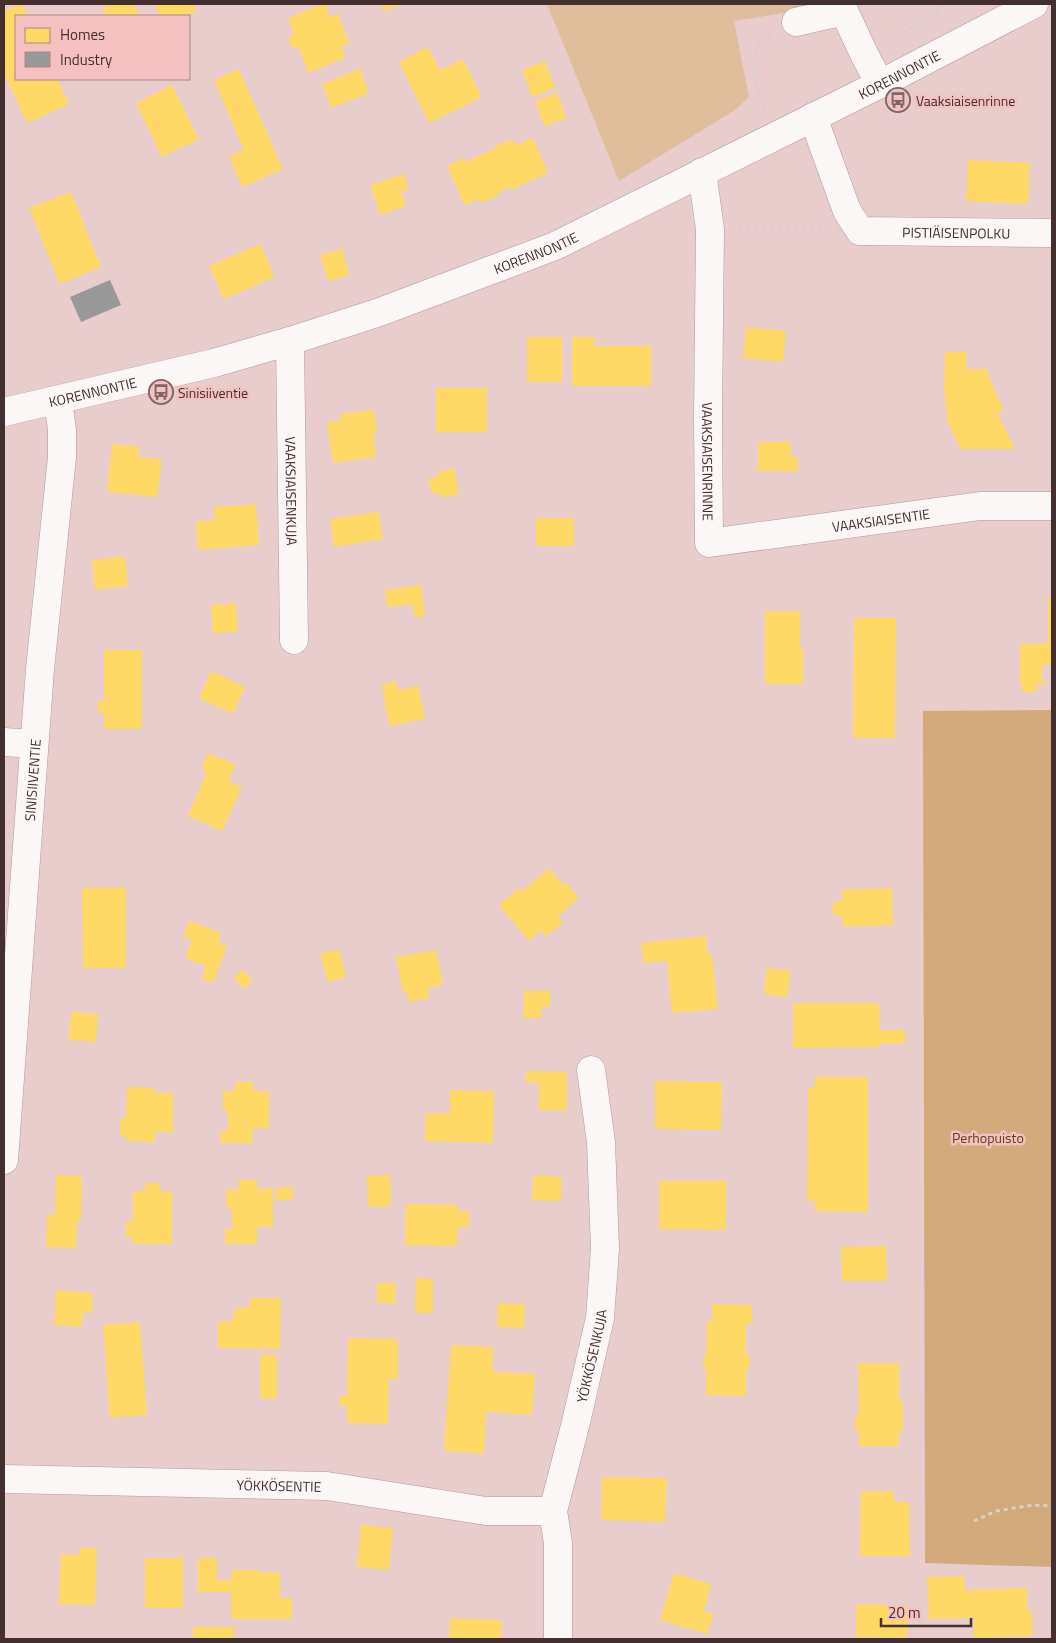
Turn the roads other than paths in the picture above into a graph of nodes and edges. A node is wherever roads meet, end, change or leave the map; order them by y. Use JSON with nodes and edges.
{"nodes":[{"id":1,"x":1034,"y":4,"type":"edge"},
{"id":2,"x":786,"y":27,"type":"road end"},
{"id":3,"x":880,"y":84,"type":"junction"},
{"id":4,"x":813,"y":117,"type":"junction"},
{"id":5,"x":702,"y":172,"type":"junction"},
{"id":6,"x":1052,"y":233,"type":"edge"},
{"id":7,"x":290,"y":341,"type":"junction"},
{"id":8,"x":58,"y":400,"type":"junction"},
{"id":9,"x":4,"y":412,"type":"edge"},
{"id":10,"x":1052,"y":506,"type":"edge"},
{"id":11,"x":709,"y":542,"type":"joint"},
{"id":12,"x":294,"y":640,"type":"dead end"},
{"id":13,"x":4,"y":742,"type":"edge"},
{"id":14,"x":34,"y":744,"type":"junction"},
{"id":15,"x":591,"y":1070,"type":"dead end"},
{"id":16,"x":4,"y":1160,"type":"edge"},
{"id":17,"x":4,"y":1479,"type":"edge"},
{"id":18,"x":553,"y":1511,"type":"junction"},
{"id":19,"x":558,"y":1639,"type":"edge"}],
"edges":[{"from":1,"to":3,"type":"street","name":"KORENNONTIE"},
{"from":2,"to":3,"type":"street"},
{"from":3,"to":4,"type":"street","name":"KORENNONTIE"},
{"from":4,"to":5,"type":"street","name":"KORENNONTIE"},
{"from":4,"to":6,"type":"street","name":"PISTIÄISENPOLKU"},
{"from":5,"to":7,"type":"street","name":"KORENNONTIE"},
{"from":5,"to":11,"type":"street","name":"VAAKSIAISENRINNE"},
{"from":7,"to":8,"type":"street","name":"KORENNONTIE"},
{"from":7,"to":12,"type":"street","name":"VAAKSIAISENKUJA"},
{"from":8,"to":9,"type":"street","name":"KORENNONTIE"},
{"from":8,"to":14,"type":"street","name":"SINISIIVENTIE"},
{"from":10,"to":11,"type":"street","name":"VAAKSIAISENTIE"},
{"from":13,"to":14,"type":"street"},
{"from":14,"to":16,"type":"street","name":"SINISIIVENTIE"},
{"from":15,"to":18,"type":"street","name":"YÖKKÖSENKUJA"},
{"from":17,"to":18,"type":"street","name":"YÖKKÖSENTIE"},
{"from":18,"to":19,"type":"street","name":"YÖKKÖSENKUJA"}]}
